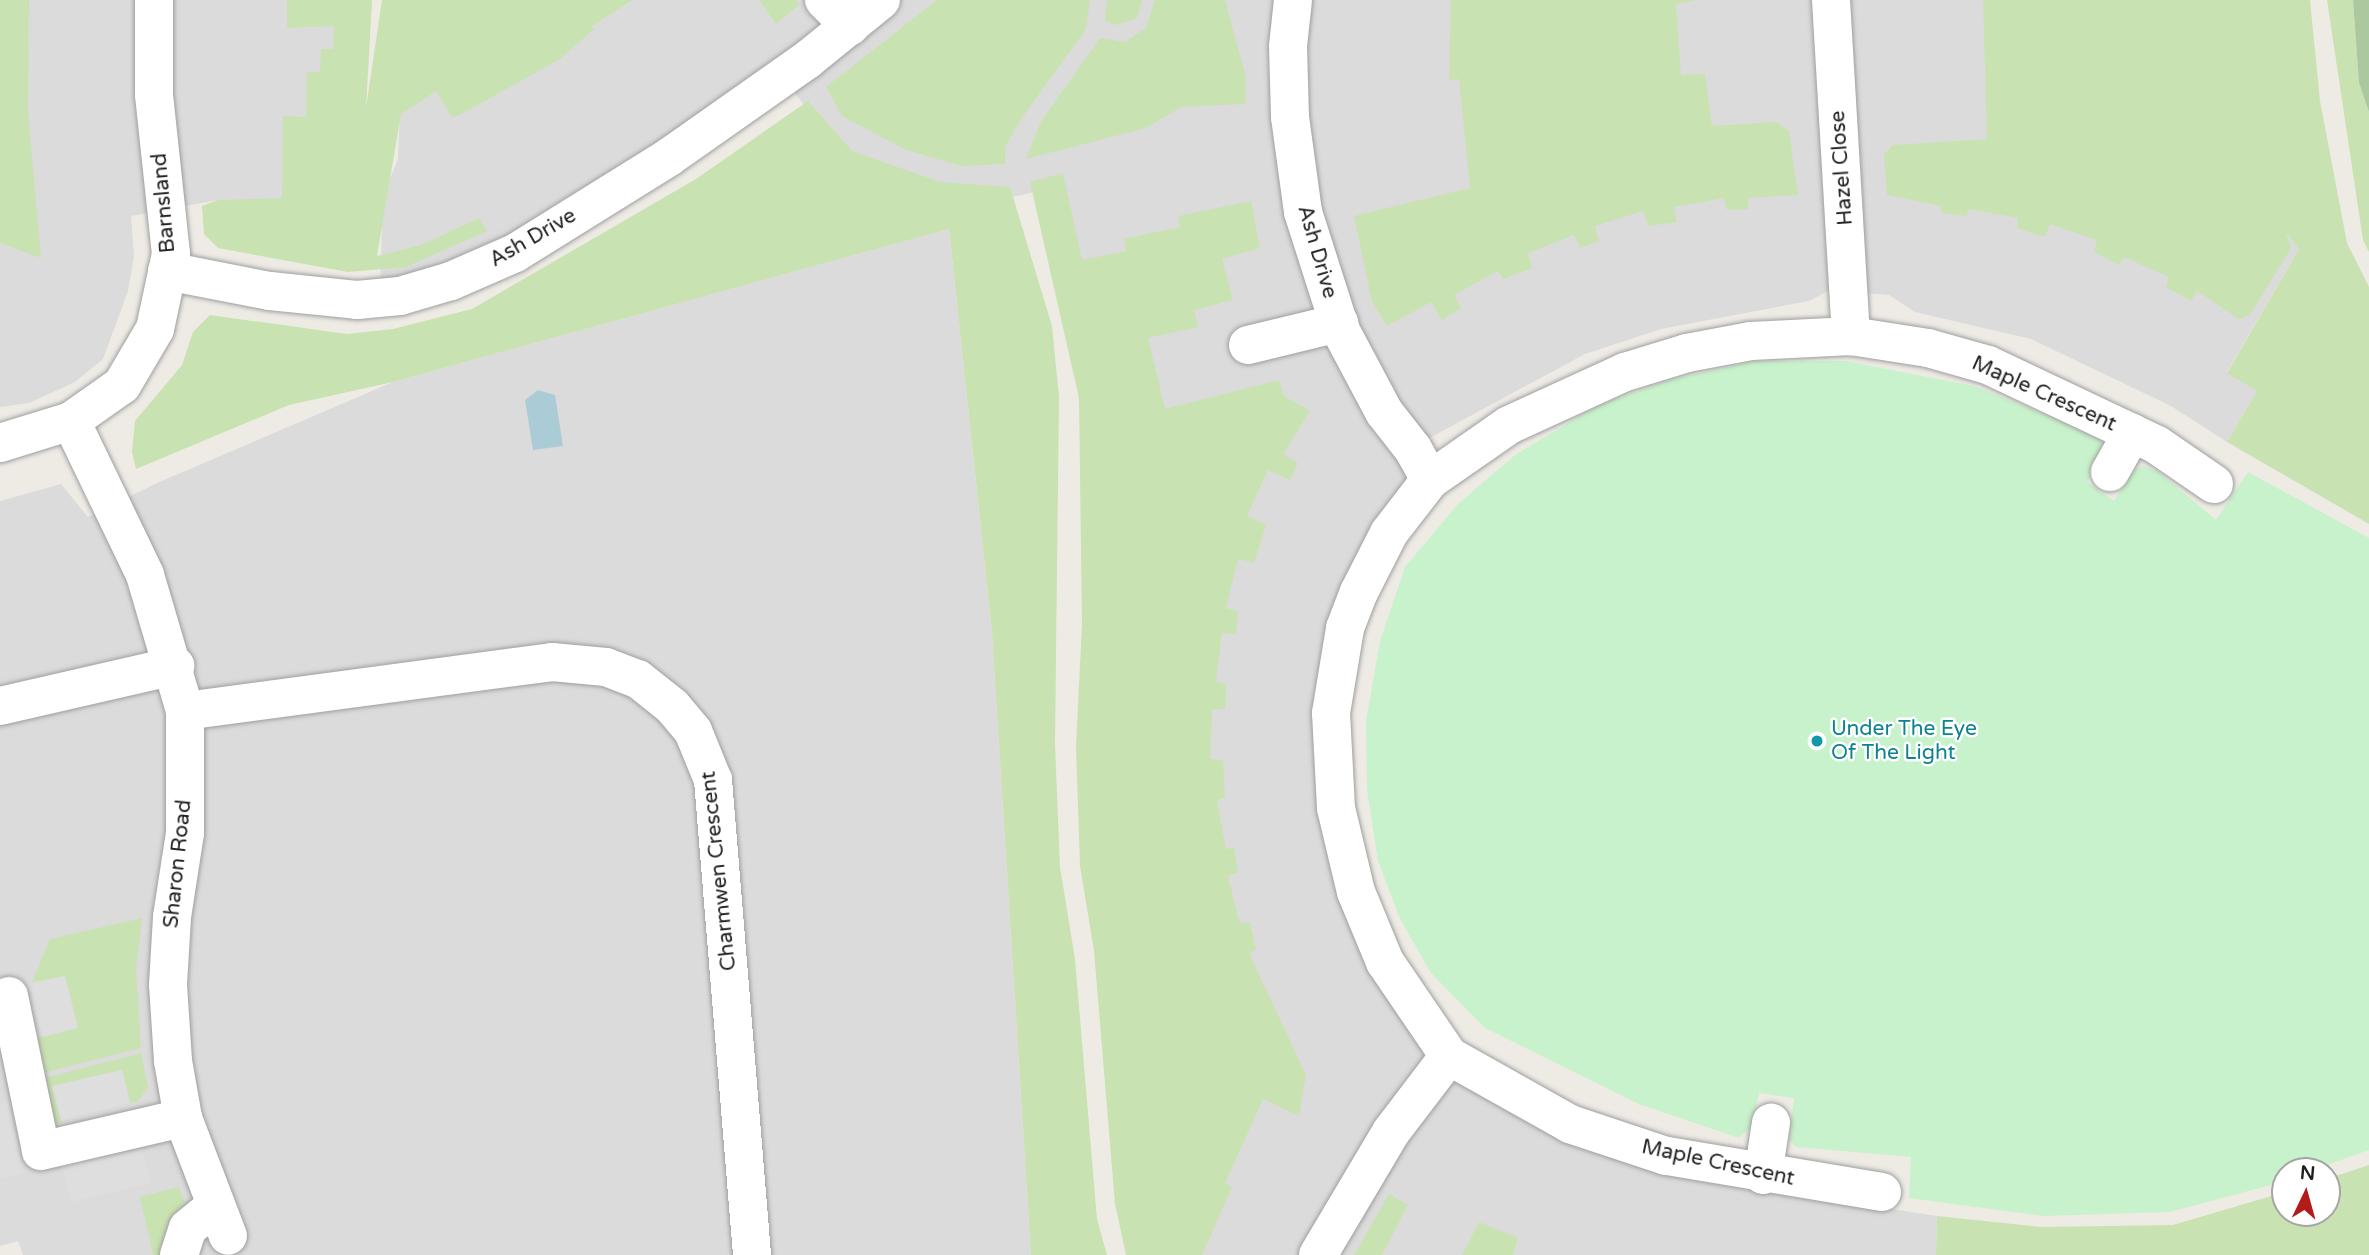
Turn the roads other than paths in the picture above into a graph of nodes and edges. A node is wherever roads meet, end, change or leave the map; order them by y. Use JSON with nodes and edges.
{"nodes":[{"id":1,"x":154,"y":0,"type":"edge"},
{"id":2,"x":881,"y":0,"type":"edge"},
{"id":3,"x":1293,"y":0,"type":"edge"},
{"id":4,"x":1831,"y":0,"type":"edge"},
{"id":5,"x":837,"y":13,"type":"edge"},
{"id":6,"x":167,"y":271,"type":"junction"},
{"id":7,"x":1339,"y":323,"type":"junction"},
{"id":8,"x":1851,"y":336,"type":"junction"},
{"id":9,"x":1248,"y":345,"type":"dead end"},
{"id":10,"x":71,"y":421,"type":"junction"},
{"id":11,"x":2132,"y":433,"type":"junction"},
{"id":12,"x":0,"y":443,"type":"edge"},
{"id":13,"x":2110,"y":472,"type":"dead end"},
{"id":14,"x":1430,"y":480,"type":"junction"},
{"id":15,"x":2214,"y":484,"type":"dead end"},
{"id":16,"x":175,"y":666,"type":"junction"},
{"id":17,"x":0,"y":706,"type":"edge"},
{"id":18,"x":185,"y":711,"type":"junction"},
{"id":19,"x":9,"y":996,"type":"dead end"},
{"id":20,"x":1448,"y":1056,"type":"junction"},
{"id":21,"x":183,"y":1118,"type":"junction"},
{"id":22,"x":1771,"y":1123,"type":"dead end"},
{"id":23,"x":1763,"y":1175,"type":"junction"},
{"id":24,"x":1882,"y":1192,"type":"dead end"},
{"id":25,"x":179,"y":1255,"type":"edge"},
{"id":26,"x":752,"y":1255,"type":"edge"},
{"id":27,"x":1318,"y":1255,"type":"edge"}],
"edges":[{"from":1,"to":6,"type":"street","name":"Barnsland"},
{"from":2,"to":5,"type":"street","name":"Ash Drive"},
{"from":3,"to":7,"type":"street","name":"Ash Drive"},
{"from":4,"to":8,"type":"street","name":"Hazel Close"},
{"from":5,"to":6,"type":"street","name":"Ash Drive"},
{"from":6,"to":10,"type":"street","name":"Barnsland"},
{"from":7,"to":9,"type":"street"},
{"from":7,"to":14,"type":"street","name":"Ash Drive"},
{"from":8,"to":11,"type":"street","name":"Maple Crescent"},
{"from":8,"to":14,"type":"street","name":"Maple Crescent"},
{"from":10,"to":12,"type":"street","name":"Barnsland"},
{"from":10,"to":16,"type":"street","name":"Sharon Road"},
{"from":11,"to":13,"type":"street"},
{"from":11,"to":15,"type":"street","name":"Maple Crescent"},
{"from":14,"to":20,"type":"street","name":"Maple Crescent"},
{"from":16,"to":17,"type":"street"},
{"from":16,"to":18,"type":"street","name":"Sharon Road"},
{"from":18,"to":21,"type":"street","name":"Sharon Road"},
{"from":18,"to":26,"type":"street","name":"Charmwen Crescent"},
{"from":19,"to":21,"type":"street"},
{"from":20,"to":23,"type":"street","name":"Maple Crescent"},
{"from":20,"to":27,"type":"street"},
{"from":21,"to":25,"type":"street","name":"Sharon Road"},
{"from":22,"to":23,"type":"street"},
{"from":23,"to":24,"type":"street","name":"Maple Crescent"}]}
